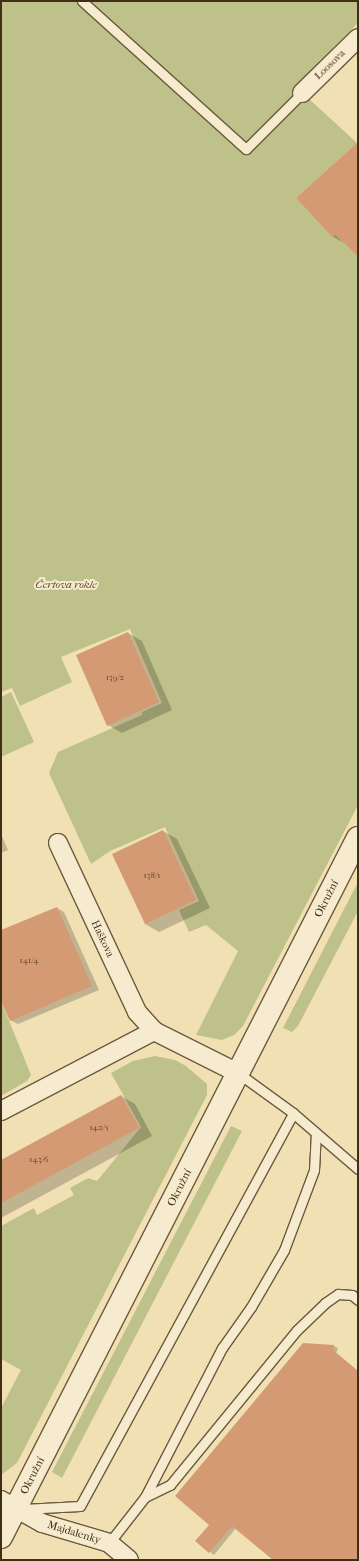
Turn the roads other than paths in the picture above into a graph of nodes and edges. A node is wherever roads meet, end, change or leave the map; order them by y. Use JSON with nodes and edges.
{"nodes":[{"id":1,"x":82,"y":1,"type":"edge"},
{"id":2,"x":358,"y":38,"type":"edge"},
{"id":3,"x":302,"y":93,"type":"joint"},
{"id":4,"x":358,"y":838,"type":"edge"},
{"id":5,"x":58,"y":843,"type":"dead end"},
{"id":6,"x":154,"y":1031,"type":"junction"},
{"id":7,"x":238,"y":1073,"type":"junction"},
{"id":8,"x":1,"y":1111,"type":"edge"},
{"id":9,"x":293,"y":1113,"type":"junction"},
{"id":10,"x":316,"y":1134,"type":"junction"},
{"id":11,"x":358,"y":1169,"type":"edge"},
{"id":12,"x":358,"y":1300,"type":"edge"},
{"id":13,"x":145,"y":1497,"type":"junction"},
{"id":14,"x":8,"y":1504,"type":"edge"},
{"id":15,"x":1,"y":1537,"type":"edge"},
{"id":16,"x":109,"y":1544,"type":"junction"},
{"id":17,"x":129,"y":1560,"type":"edge"}],
"edges":[{"from":1,"to":3,"type":"lane"},
{"from":2,"to":3,"type":"street","name":"Loosova"},
{"from":4,"to":7,"type":"street","name":"Okružní"},
{"from":5,"to":6,"type":"street","name":"Haškova"},
{"from":6,"to":7,"type":"street","name":"Haškova"},
{"from":6,"to":8,"type":"street"},
{"from":7,"to":9,"type":"lane"},
{"from":7,"to":14,"type":"street","name":"Okružní"},
{"from":9,"to":10,"type":"lane"},
{"from":9,"to":14,"type":"lane"},
{"from":10,"to":11,"type":"lane"},
{"from":10,"to":13,"type":"lane"},
{"from":12,"to":13,"type":"lane"},
{"from":13,"to":16,"type":"lane"},
{"from":14,"to":15,"type":"street","name":"Okružní"},
{"from":14,"to":16,"type":"street","name":"Majdalenky"},
{"from":16,"to":17,"type":"street","name":"Majdalenky"}]}
